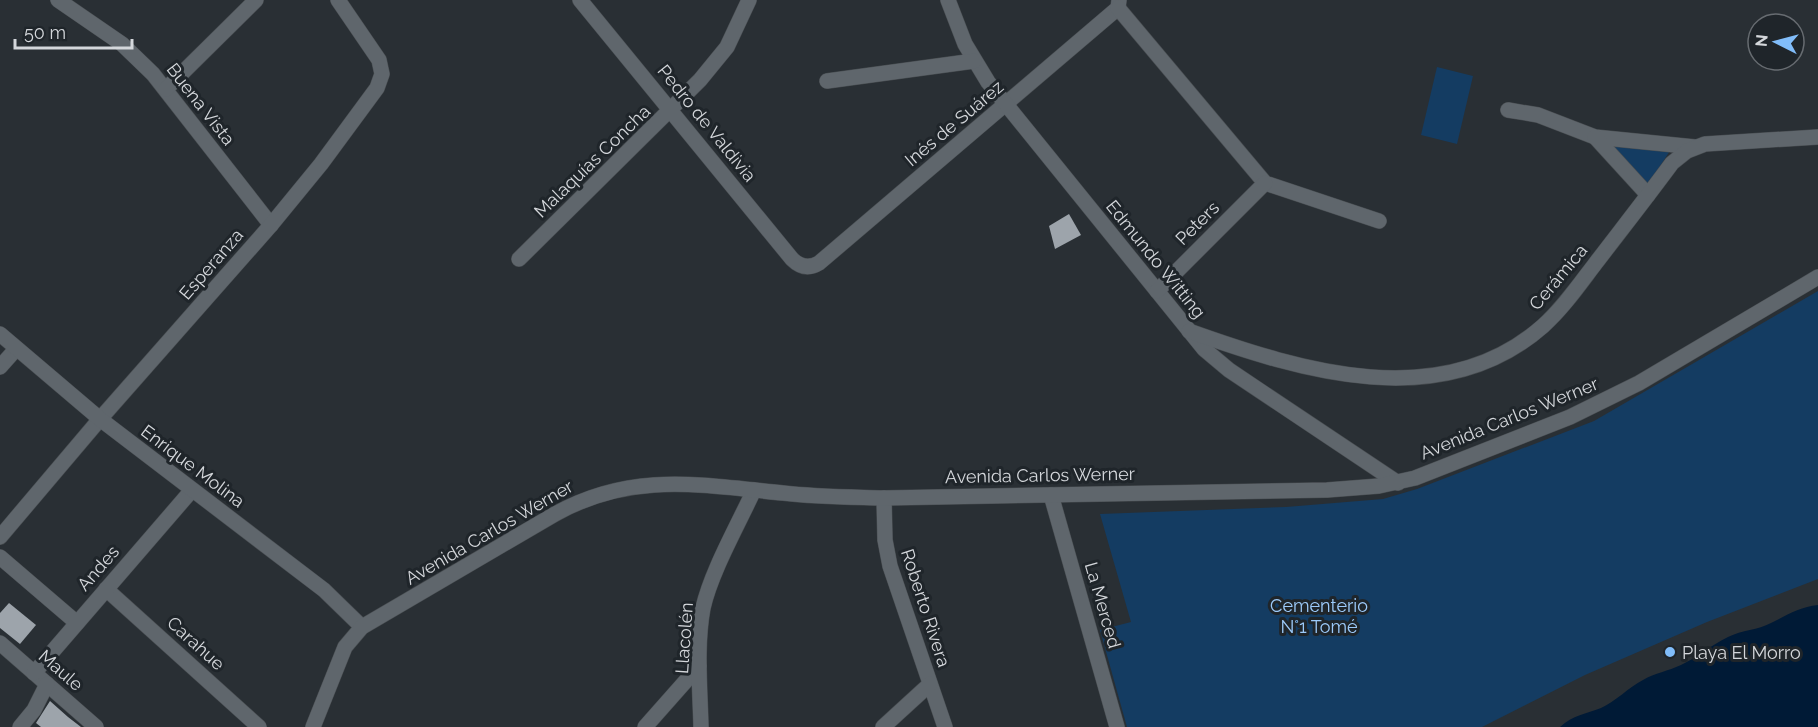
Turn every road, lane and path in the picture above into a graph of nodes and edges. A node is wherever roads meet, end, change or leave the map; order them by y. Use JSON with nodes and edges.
{"nodes":[{"id":1,"x":58,"y":0,"type":"edge"},
{"id":2,"x":256,"y":0,"type":"edge"},
{"id":3,"x":338,"y":0,"type":"edge"},
{"id":4,"x":580,"y":0,"type":"edge"},
{"id":5,"x":749,"y":0,"type":"edge"},
{"id":6,"x":948,"y":0,"type":"edge"},
{"id":7,"x":1119,"y":4,"type":"edge"},
{"id":8,"x":974,"y":61,"type":"junction"},
{"id":9,"x":826,"y":81,"type":"dead end"},
{"id":10,"x":166,"y":89,"type":"junction"},
{"id":11,"x":1006,"y":104,"type":"junction"},
{"id":12,"x":672,"y":110,"type":"junction"},
{"id":13,"x":1508,"y":110,"type":"dead end"},
{"id":14,"x":1595,"y":137,"type":"junction"},
{"id":15,"x":1818,"y":137,"type":"edge"},
{"id":16,"x":1696,"y":147,"type":"junction"},
{"id":17,"x":1265,"y":183,"type":"junction"},
{"id":18,"x":1647,"y":195,"type":"junction"},
{"id":19,"x":1379,"y":221,"type":"dead end"},
{"id":20,"x":271,"y":225,"type":"junction"},
{"id":21,"x":519,"y":259,"type":"dead end"},
{"id":22,"x":805,"y":267,"type":"joint"},
{"id":23,"x":1818,"y":277,"type":"edge"},
{"id":24,"x":1157,"y":291,"type":"junction"},
{"id":25,"x":1189,"y":331,"type":"junction"},
{"id":26,"x":0,"y":334,"type":"edge"},
{"id":27,"x":16,"y":349,"type":"junction"},
{"id":28,"x":0,"y":367,"type":"edge"},
{"id":29,"x":100,"y":419,"type":"junction"},
{"id":30,"x":1398,"y":483,"type":"junction"},
{"id":31,"x":192,"y":490,"type":"junction"},
{"id":32,"x":754,"y":490,"type":"junction"},
{"id":33,"x":1051,"y":495,"type":"junction"},
{"id":34,"x":884,"y":498,"type":"junction"},
{"id":35,"x":0,"y":537,"type":"edge"},
{"id":36,"x":0,"y":557,"type":"edge"},
{"id":37,"x":106,"y":590,"type":"junction"},
{"id":38,"x":77,"y":623,"type":"junction"},
{"id":39,"x":362,"y":627,"type":"junction"},
{"id":40,"x":0,"y":643,"type":"edge"},
{"id":41,"x":699,"y":666,"type":"junction"},
{"id":42,"x":34,"y":673,"type":"junction"},
{"id":43,"x":47,"y":684,"type":"junction"},
{"id":44,"x":930,"y":684,"type":"junction"},
{"id":45,"x":20,"y":727,"type":"edge"},
{"id":46,"x":96,"y":727,"type":"edge"},
{"id":47,"x":259,"y":727,"type":"edge"},
{"id":48,"x":313,"y":727,"type":"edge"},
{"id":49,"x":645,"y":727,"type":"edge"},
{"id":50,"x":701,"y":727,"type":"edge"},
{"id":51,"x":883,"y":727,"type":"edge"},
{"id":52,"x":945,"y":727,"type":"edge"},
{"id":53,"x":1118,"y":727,"type":"edge"}],
"edges":[{"from":1,"to":10,"type":"street","name":"Buena Vista"},
{"from":2,"to":10,"type":"street"},
{"from":3,"to":20,"type":"street","name":"Esperanza"},
{"from":4,"to":12,"type":"street","name":"Pedro de Valdivia"},
{"from":5,"to":12,"type":"street","name":"Malaquías Concha"},
{"from":6,"to":8,"type":"street","name":"Edmundo Witting"},
{"from":7,"to":11,"type":"street","name":"Inés de Suárez"},
{"from":7,"to":17,"type":"street"},
{"from":8,"to":9,"type":"street"},
{"from":8,"to":11,"type":"street","name":"Edmundo Witting"},
{"from":10,"to":20,"type":"street","name":"Buena Vista"},
{"from":11,"to":22,"type":"street","name":"Inés de Suárez"},
{"from":11,"to":24,"type":"street","name":"Edmundo Witting"},
{"from":12,"to":21,"type":"street","name":"Malaquías Concha"},
{"from":12,"to":22,"type":"street","name":"Pedro de Valdivia"},
{"from":13,"to":14,"type":"street"},
{"from":14,"to":16,"type":"street"},
{"from":14,"to":18,"type":"street"},
{"from":15,"to":16,"type":"street","name":"Cerámica"},
{"from":16,"to":18,"type":"street","name":"Cerámica"},
{"from":17,"to":19,"type":"street"},
{"from":17,"to":24,"type":"street","name":"Peters"},
{"from":18,"to":25,"type":"street","name":"Cerámica"},
{"from":20,"to":29,"type":"street","name":"Esperanza"},
{"from":23,"to":30,"type":"street","name":"Avenida Carlos Werner"},
{"from":24,"to":25,"type":"street","name":"Edmundo Witting"},
{"from":25,"to":30,"type":"street","name":"Edmundo Witting"},
{"from":26,"to":27,"type":"street","name":"Enrique Molina"},
{"from":27,"to":28,"type":"street"},
{"from":27,"to":29,"type":"street","name":"Enrique Molina"},
{"from":29,"to":31,"type":"street","name":"Enrique Molina"},
{"from":29,"to":35,"type":"street","name":"Esperanza"},
{"from":30,"to":33,"type":"street","name":"Avenida Carlos Werner"},
{"from":31,"to":37,"type":"street","name":"Andes"},
{"from":31,"to":39,"type":"street","name":"Enrique Molina"},
{"from":32,"to":34,"type":"street","name":"Avenida Carlos Werner"},
{"from":32,"to":39,"type":"street","name":"Avenida Carlos Werner"},
{"from":32,"to":41,"type":"street","name":"Llacolén"},
{"from":33,"to":34,"type":"street","name":"Avenida Carlos Werner"},
{"from":33,"to":53,"type":"street","name":"La Merced"},
{"from":34,"to":44,"type":"street","name":"Roberto Rivera"},
{"from":36,"to":38,"type":"street"},
{"from":37,"to":38,"type":"street","name":"Andes"},
{"from":37,"to":47,"type":"street","name":"Carahue"},
{"from":38,"to":42,"type":"street","name":"Andes"},
{"from":39,"to":48,"type":"street","name":"Avenida Carlos Werner"},
{"from":40,"to":42,"type":"street","name":"Maule"},
{"from":41,"to":49,"type":"street"},
{"from":41,"to":50,"type":"street","name":"Llacolén"},
{"from":42,"to":43,"type":"street","name":"Maule"},
{"from":43,"to":45,"type":"street"},
{"from":43,"to":46,"type":"street","name":"Maule"},
{"from":44,"to":51,"type":"street"},
{"from":44,"to":52,"type":"street","name":"Roberto Rivera"}]}
